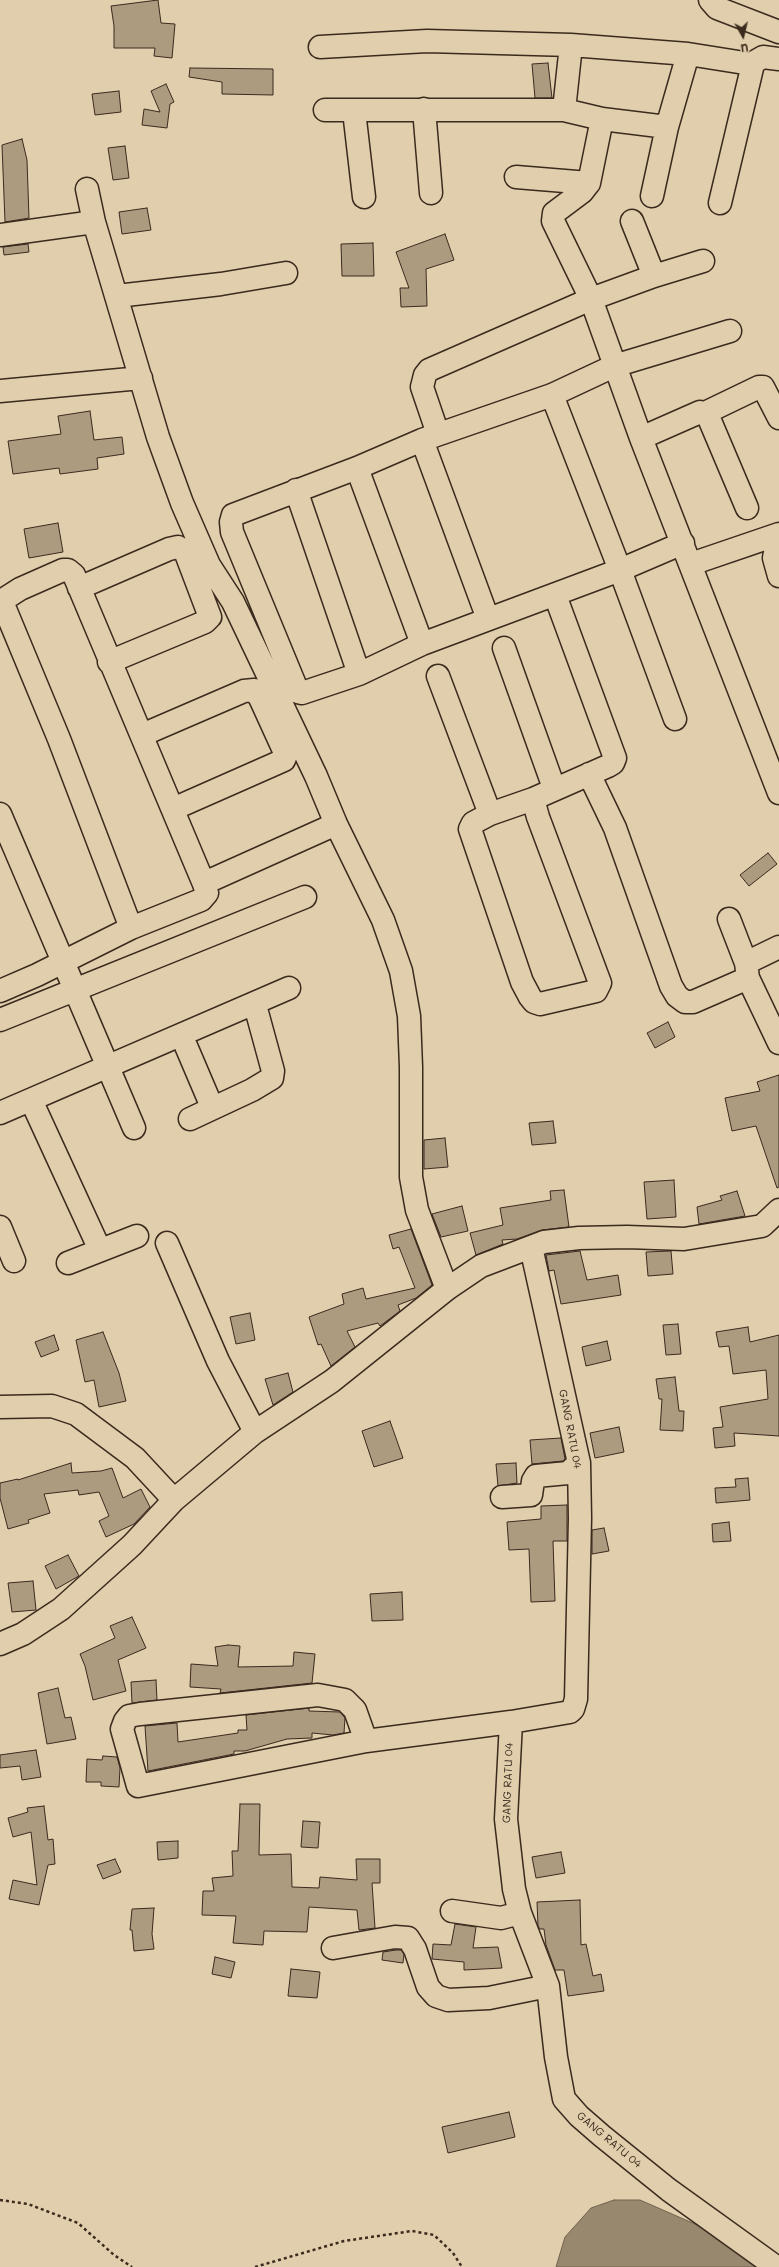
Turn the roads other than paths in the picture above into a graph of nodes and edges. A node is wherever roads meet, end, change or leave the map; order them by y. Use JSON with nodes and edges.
{"nodes":[{"id":1,"x":710,"y":0,"type":"edge"},
{"id":2,"x":779,"y":32,"type":"edge"},
{"id":3,"x":571,"y":45,"type":"junction"},
{"id":4,"x":320,"y":47,"type":"dead end"},
{"id":5,"x":688,"y":54,"type":"junction"},
{"id":6,"x":779,"y":59,"type":"edge"},
{"id":7,"x":753,"y":64,"type":"junction"},
{"id":8,"x":424,"y":109,"type":"junction"},
{"id":9,"x":325,"y":110,"type":"dead end"},
{"id":10,"x":564,"y":110,"type":"junction"},
{"id":11,"x":354,"y":112,"type":"junction"},
{"id":12,"x":602,"y":119,"type":"junction"},
{"id":13,"x":667,"y":127,"type":"junction"},
{"id":14,"x":516,"y":177,"type":"dead end"},
{"id":15,"x":589,"y":183,"type":"junction"},
{"id":16,"x":87,"y":189,"type":"dead end"},
{"id":17,"x":431,"y":193,"type":"dead end"},
{"id":18,"x":652,"y":196,"type":"dead end"},
{"id":19,"x":364,"y":197,"type":"dead end"},
{"id":20,"x":720,"y":203,"type":"dead end"},
{"id":21,"x":632,"y":221,"type":"dead end"},
{"id":22,"x":94,"y":222,"type":"junction"},
{"id":23,"x":0,"y":235,"type":"edge"},
{"id":24,"x":703,"y":261,"type":"dead end"},
{"id":25,"x":286,"y":273,"type":"dead end"},
{"id":26,"x":654,"y":276,"type":"junction"},
{"id":27,"x":117,"y":296,"type":"junction"},
{"id":28,"x":591,"y":300,"type":"junction"},
{"id":29,"x":730,"y":331,"type":"dead end"},
{"id":30,"x":614,"y":366,"type":"junction"},
{"id":31,"x":141,"y":378,"type":"junction"},
{"id":32,"x":0,"y":391,"type":"edge"},
{"id":33,"x":552,"y":395,"type":"junction"},
{"id":34,"x":705,"y":413,"type":"junction"},
{"id":35,"x":779,"y":418,"type":"edge"},
{"id":36,"x":430,"y":437,"type":"junction"},
{"id":37,"x":642,"y":438,"type":"junction"},
{"id":38,"x":357,"y":468,"type":"junction"},
{"id":39,"x":296,"y":490,"type":"junction"},
{"id":40,"x":747,"y":508,"type":"dead end"},
{"id":41,"x":779,"y":534,"type":"edge"},
{"id":42,"x":683,"y":543,"type":"junction"},
{"id":43,"x":779,"y":550,"type":"edge"},
{"id":44,"x":691,"y":564,"type":"junction"},
{"id":45,"x":620,"y":570,"type":"junction"},
{"id":46,"x":779,"y":576,"type":"edge"},
{"id":47,"x":79,"y":588,"type":"junction"},
{"id":48,"x":555,"y":595,"type":"junction"},
{"id":49,"x":488,"y":619,"type":"junction"},
{"id":50,"x":422,"y":644,"type":"junction"},
{"id":51,"x":504,"y":648,"type":"dead end"},
{"id":52,"x":109,"y":662,"type":"junction"},
{"id":53,"x":359,"y":674,"type":"junction"},
{"id":54,"x":438,"y":676,"type":"dead end"},
{"id":55,"x":675,"y":719,"type":"dead end"},
{"id":56,"x":142,"y":735,"type":"junction"},
{"id":57,"x":589,"y":774,"type":"junction"},
{"id":58,"x":554,"y":788,"type":"junction"},
{"id":59,"x":779,"y":793,"type":"edge"},
{"id":60,"x":533,"y":799,"type":"junction"},
{"id":61,"x":173,"y":809,"type":"junction"},
{"id":62,"x":0,"y":814,"type":"edge"},
{"id":63,"x":490,"y":814,"type":"junction"},
{"id":64,"x":336,"y":824,"type":"junction"},
{"id":65,"x":204,"y":884,"type":"junction"},
{"id":66,"x":306,"y":897,"type":"dead end"},
{"id":67,"x":729,"y":919,"type":"dead end"},
{"id":68,"x":131,"y":928,"type":"junction"},
{"id":69,"x":779,"y":947,"type":"edge"},
{"id":70,"x":62,"y":962,"type":"junction"},
{"id":71,"x":747,"y":970,"type":"junction"},
{"id":72,"x":289,"y":988,"type":"dead end"},
{"id":73,"x":0,"y":991,"type":"edge"},
{"id":74,"x":74,"y":991,"type":"junction"},
{"id":75,"x":255,"y":1005,"type":"junction"},
{"id":76,"x":0,"y":1020,"type":"edge"},
{"id":77,"x":779,"y":1043,"type":"edge"},
{"id":78,"x":186,"y":1046,"type":"dead end"},
{"id":79,"x":106,"y":1066,"type":"junction"},
{"id":80,"x":31,"y":1100,"type":"junction"},
{"id":81,"x":212,"y":1107,"type":"junction"},
{"id":82,"x":0,"y":1113,"type":"edge"},
{"id":83,"x":190,"y":1119,"type":"dead end"},
{"id":84,"x":134,"y":1128,"type":"dead end"},
{"id":85,"x":779,"y":1210,"type":"edge"},
{"id":86,"x":2,"y":1236,"type":"edge"},
{"id":87,"x":137,"y":1236,"type":"dead end"},
{"id":88,"x":167,"y":1243,"type":"dead end"},
{"id":89,"x":531,"y":1247,"type":"junction"},
{"id":90,"x":100,"y":1250,"type":"junction"},
{"id":91,"x":14,"y":1260,"type":"dead end"},
{"id":92,"x":68,"y":1262,"type":"dead end"},
{"id":93,"x":447,"y":1289,"type":"junction"},
{"id":94,"x":0,"y":1407,"type":"edge"},
{"id":95,"x":255,"y":1432,"type":"junction"},
{"id":96,"x":579,"y":1462,"type":"junction"},
{"id":97,"x":502,"y":1498,"type":"dead end"},
{"id":98,"x":174,"y":1500,"type":"junction"},
{"id":99,"x":0,"y":1644,"type":"edge"},
{"id":100,"x":511,"y":1722,"type":"junction"},
{"id":101,"x":366,"y":1741,"type":"junction"},
{"id":102,"x":452,"y":1911,"type":"dead end"},
{"id":103,"x":520,"y":1913,"type":"junction"},
{"id":104,"x":333,"y":1948,"type":"dead end"},
{"id":105,"x":548,"y":1986,"type":"junction"},
{"id":106,"x":776,"y":2267,"type":"edge"}],
"edges":[{"from":1,"to":2,"type":"street"},
{"from":3,"to":4,"type":"street"},
{"from":3,"to":5,"type":"street"},
{"from":3,"to":10,"type":"street"},
{"from":5,"to":7,"type":"street"},
{"from":5,"to":13,"type":"street"},
{"from":6,"to":7,"type":"street"},
{"from":7,"to":20,"type":"street"},
{"from":8,"to":10,"type":"street"},
{"from":8,"to":11,"type":"street"},
{"from":8,"to":17,"type":"street"},
{"from":9,"to":11,"type":"street"},
{"from":10,"to":12,"type":"street"},
{"from":11,"to":19,"type":"street"},
{"from":12,"to":13,"type":"street"},
{"from":12,"to":15,"type":"street"},
{"from":13,"to":18,"type":"street"},
{"from":14,"to":15,"type":"street"},
{"from":15,"to":28,"type":"street"},
{"from":16,"to":22,"type":"street"},
{"from":21,"to":26,"type":"street"},
{"from":22,"to":23,"type":"street"},
{"from":22,"to":27,"type":"street"},
{"from":24,"to":26,"type":"street"},
{"from":25,"to":27,"type":"street"},
{"from":26,"to":28,"type":"street"},
{"from":27,"to":31,"type":"street"},
{"from":28,"to":30,"type":"street"},
{"from":28,"to":36,"type":"street"},
{"from":29,"to":30,"type":"street"},
{"from":30,"to":33,"type":"street"},
{"from":30,"to":37,"type":"street"},
{"from":31,"to":32,"type":"street"},
{"from":31,"to":64,"type":"street"},
{"from":33,"to":36,"type":"street"},
{"from":33,"to":45,"type":"street"},
{"from":34,"to":35,"type":"street"},
{"from":34,"to":37,"type":"street"},
{"from":34,"to":40,"type":"street"},
{"from":36,"to":38,"type":"street"},
{"from":36,"to":49,"type":"street"},
{"from":37,"to":42,"type":"street"},
{"from":38,"to":39,"type":"street"},
{"from":38,"to":50,"type":"street"},
{"from":39,"to":53,"type":"street"},
{"from":39,"to":53,"type":"street"},
{"from":41,"to":44,"type":"street"},
{"from":42,"to":44,"type":"street"},
{"from":42,"to":45,"type":"street"},
{"from":43,"to":46,"type":"street"},
{"from":44,"to":59,"type":"street"},
{"from":45,"to":48,"type":"street"},
{"from":45,"to":55,"type":"street"},
{"from":47,"to":52,"type":"street"},
{"from":47,"to":52,"type":"street"},
{"from":47,"to":68,"type":"street"},
{"from":48,"to":49,"type":"street"},
{"from":48,"to":57,"type":"street"},
{"from":49,"to":50,"type":"street"},
{"from":50,"to":53,"type":"street"},
{"from":51,"to":58,"type":"street"},
{"from":52,"to":56,"type":"street"},
{"from":54,"to":63,"type":"street"},
{"from":56,"to":61,"type":"street"},
{"from":56,"to":61,"type":"street"},
{"from":57,"to":58,"type":"street"},
{"from":57,"to":71,"type":"street"},
{"from":58,"to":60,"type":"street"},
{"from":60,"to":63,"type":"street"},
{"from":60,"to":63,"type":"street"},
{"from":61,"to":65,"type":"street"},
{"from":62,"to":70,"type":"street"},
{"from":64,"to":65,"type":"street"},
{"from":64,"to":93,"type":"street"},
{"from":65,"to":68,"type":"street"},
{"from":66,"to":74,"type":"street"},
{"from":67,"to":71,"type":"street"},
{"from":68,"to":70,"type":"street"},
{"from":69,"to":71,"type":"street"},
{"from":70,"to":73,"type":"street"},
{"from":70,"to":74,"type":"street"},
{"from":71,"to":77,"type":"street"},
{"from":72,"to":75,"type":"street"},
{"from":74,"to":76,"type":"street"},
{"from":74,"to":79,"type":"street"},
{"from":75,"to":79,"type":"street"},
{"from":75,"to":81,"type":"street"},
{"from":78,"to":81,"type":"street"},
{"from":79,"to":80,"type":"street"},
{"from":79,"to":84,"type":"street"},
{"from":80,"to":82,"type":"street"},
{"from":80,"to":90,"type":"street"},
{"from":81,"to":83,"type":"street"},
{"from":85,"to":89,"type":"street"},
{"from":86,"to":91,"type":"street"},
{"from":87,"to":90,"type":"street"},
{"from":88,"to":95,"type":"street"},
{"from":89,"to":93,"type":"street"},
{"from":89,"to":96,"type":"street","name":"GANG RATU 04"},
{"from":90,"to":92,"type":"street"},
{"from":93,"to":95,"type":"street"},
{"from":94,"to":98,"type":"street"},
{"from":95,"to":98,"type":"street"},
{"from":96,"to":97,"type":"street"},
{"from":96,"to":100,"type":"street","name":"GANG RATU 04"},
{"from":98,"to":99,"type":"street"},
{"from":100,"to":101,"type":"street"},
{"from":100,"to":103,"type":"street","name":"GANG RATU 04"},
{"from":101,"to":101,"type":"street"},
{"from":102,"to":103,"type":"street"},
{"from":103,"to":105,"type":"street","name":"GANG RATU 04"},
{"from":104,"to":105,"type":"street"},
{"from":105,"to":106,"type":"street","name":"GANG RATU 04"}]}
